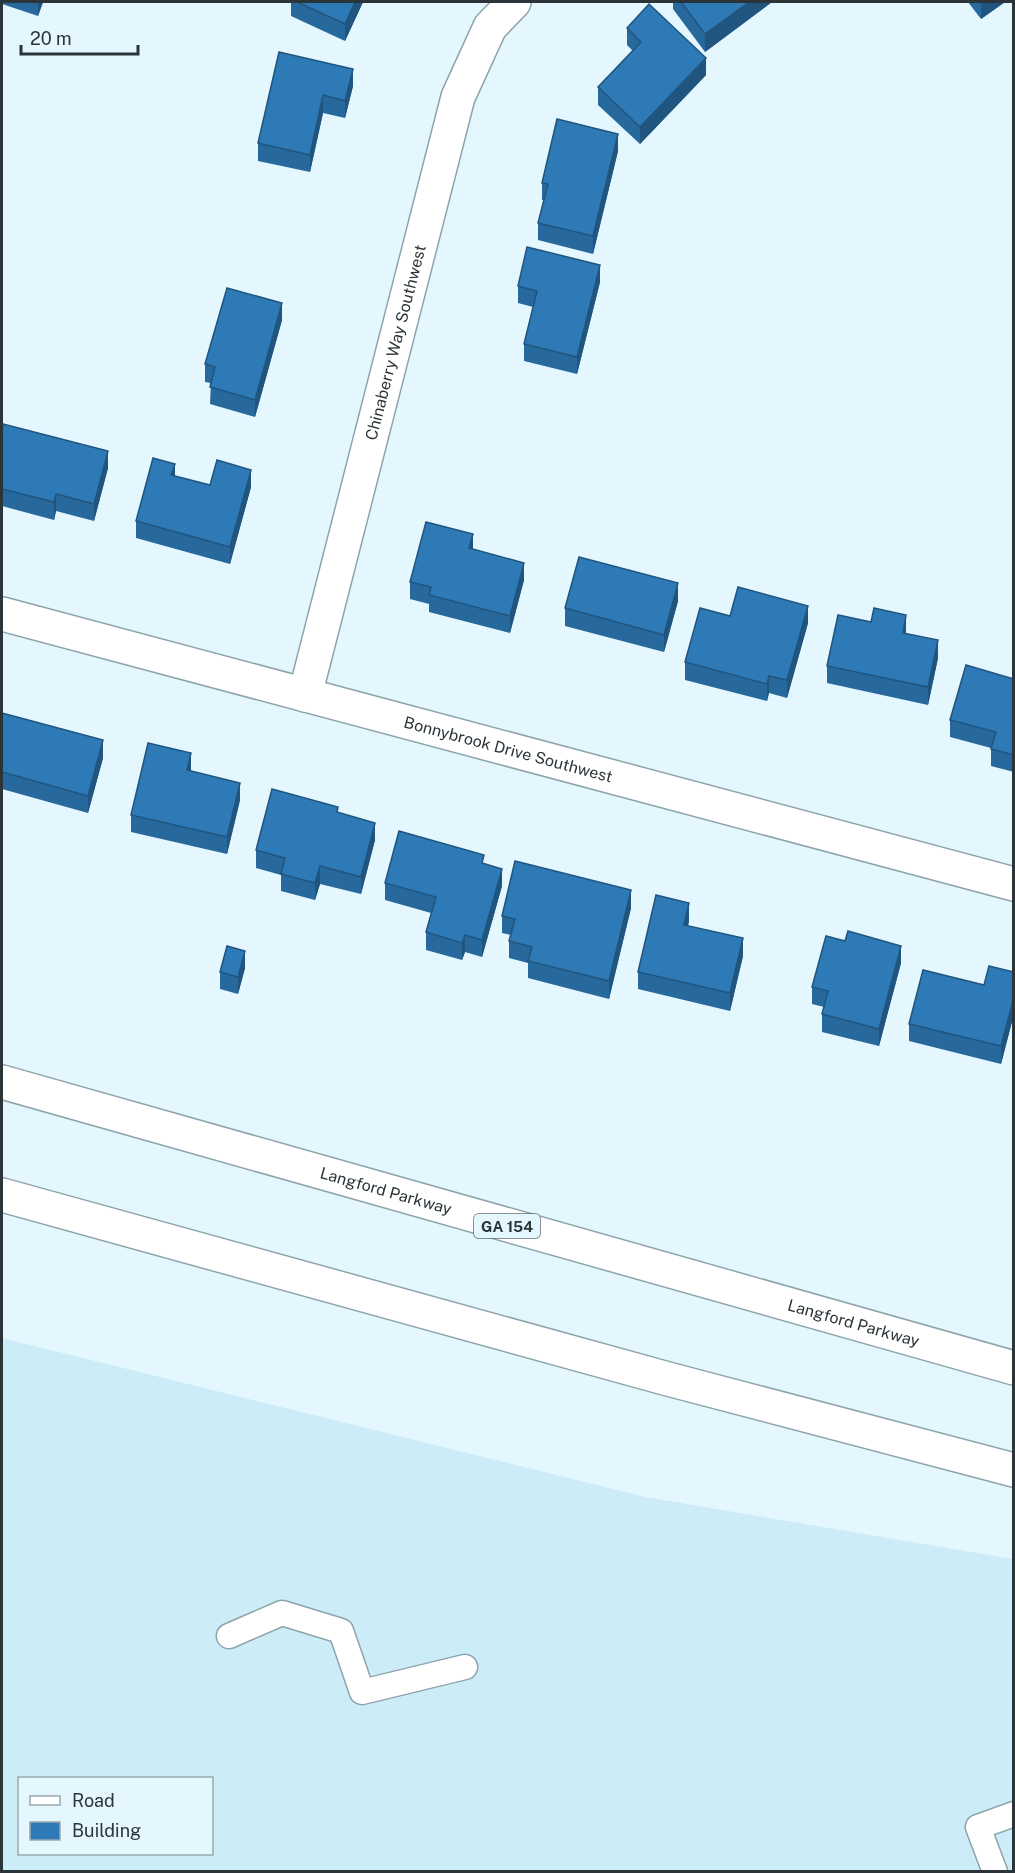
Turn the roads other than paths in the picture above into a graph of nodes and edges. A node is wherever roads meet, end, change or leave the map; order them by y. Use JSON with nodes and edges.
{"nodes":[{"id":1,"x":514,"y":2,"type":"edge"},
{"id":2,"x":2,"y":614,"type":"edge"},
{"id":3,"x":305,"y":695,"type":"junction"},
{"id":4,"x":1014,"y":884,"type":"edge"},
{"id":5,"x":2,"y":1082,"type":"edge"},
{"id":6,"x":2,"y":1195,"type":"edge"},
{"id":7,"x":1014,"y":1368,"type":"edge"},
{"id":8,"x":1014,"y":1470,"type":"edge"},
{"id":9,"x":229,"y":1636,"type":"dead end"},
{"id":10,"x":465,"y":1667,"type":"dead end"},
{"id":11,"x":1014,"y":1814,"type":"edge"},
{"id":12,"x":994,"y":1872,"type":"edge"}],
"edges":[{"from":1,"to":3,"type":"main road","name":"Chinaberry Way Southwest"},
{"from":2,"to":3,"type":"main road","name":"Bonnybrook Drive Southwest"},
{"from":3,"to":4,"type":"main road","name":"Bonnybrook Drive Southwest"},
{"from":5,"to":7,"type":"main road","name":"Langford Parkway","number":"GA 154"},
{"from":6,"to":8,"type":"main road"},
{"from":9,"to":10,"type":"lane"},
{"from":11,"to":12,"type":"lane"}]}
